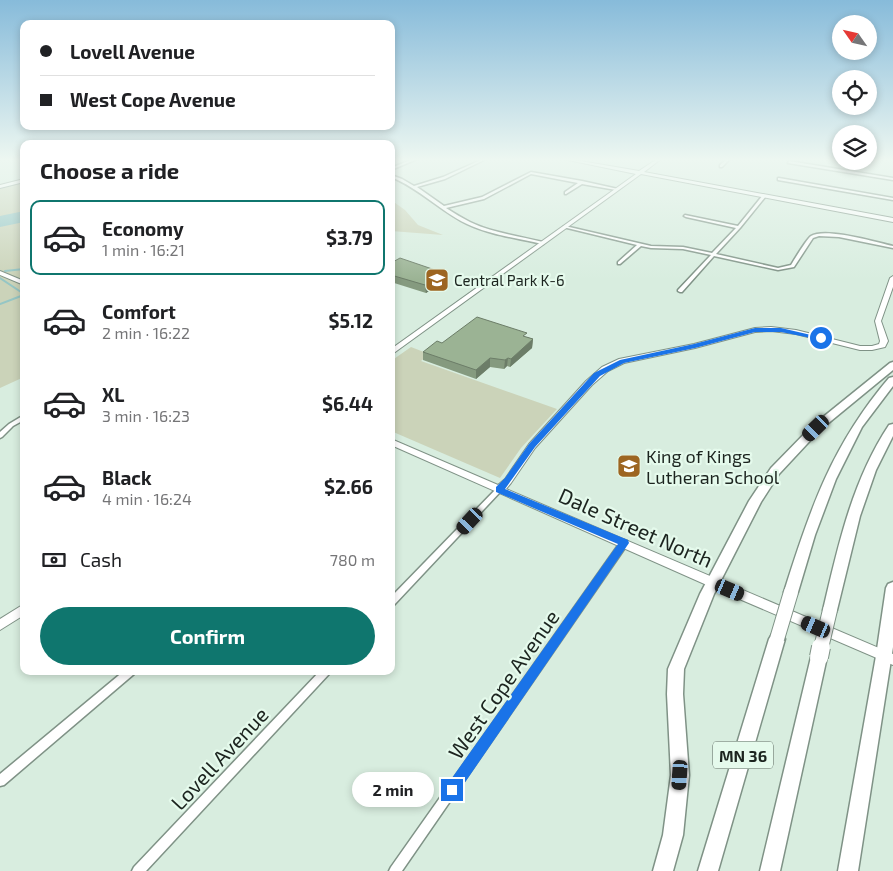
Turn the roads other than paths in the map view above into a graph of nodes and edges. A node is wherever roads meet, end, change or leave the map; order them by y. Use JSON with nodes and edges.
{"nodes":[{"id":1,"x":433,"y":200,"type":"edge"},
{"id":2,"x":476,"y":200,"type":"edge"},
{"id":3,"x":601,"y":200,"type":"edge"},
{"id":4,"x":761,"y":200,"type":"edge"},
{"id":5,"x":784,"y":200,"type":"edge"},
{"id":6,"x":444,"y":207,"type":"junction"},
{"id":7,"x":686,"y":216,"type":"dead end"},
{"id":8,"x":893,"y":220,"type":"edge"},
{"id":9,"x":565,"y":226,"type":"junction"},
{"id":10,"x":739,"y":227,"type":"junction"},
{"id":11,"x":542,"y":243,"type":"junction"},
{"id":12,"x":641,"y":244,"type":"junction"},
{"id":13,"x":893,"y":247,"type":"edge"},
{"id":14,"x":713,"y":254,"type":"junction"},
{"id":15,"x":620,"y":263,"type":"dead end"},
{"id":16,"x":0,"y":273,"type":"edge"},
{"id":17,"x":893,"y":278,"type":"edge"},
{"id":18,"x":20,"y":281,"type":"edge"},
{"id":19,"x":680,"y":291,"type":"dead end"},
{"id":20,"x":395,"y":349,"type":"edge"},
{"id":21,"x":893,"y":365,"type":"edge"},
{"id":22,"x":893,"y":380,"type":"edge"},
{"id":23,"x":20,"y":419,"type":"edge"},
{"id":24,"x":893,"y":427,"type":"edge"},
{"id":25,"x":0,"y":436,"type":"edge"},
{"id":26,"x":395,"y":444,"type":"edge"},
{"id":27,"x":499,"y":490,"type":"junction"},
{"id":28,"x":624,"y":543,"type":"junction"},
{"id":29,"x":713,"y":583,"type":"junction"},
{"id":30,"x":892,"y":594,"type":"edge"},
{"id":31,"x":395,"y":599,"type":"edge"},
{"id":32,"x":20,"y":612,"type":"edge"},
{"id":33,"x":0,"y":625,"type":"edge"},
{"id":34,"x":889,"y":658,"type":"edge"},
{"id":35,"x":127,"y":675,"type":"edge"},
{"id":36,"x":322,"y":675,"type":"edge"},
{"id":37,"x":0,"y":781,"type":"edge"},
{"id":38,"x":138,"y":871,"type":"edge"},
{"id":39,"x":395,"y":871,"type":"edge"},
{"id":40,"x":663,"y":871,"type":"edge"},
{"id":41,"x":708,"y":871,"type":"edge"},
{"id":42,"x":770,"y":871,"type":"edge"},
{"id":43,"x":848,"y":871,"type":"edge"}],
"edges":[{"from":1,"to":6,"type":"street"},
{"from":2,"to":6,"type":"street"},
{"from":3,"to":9,"type":"street"},
{"from":4,"to":10,"type":"street"},
{"from":5,"to":8,"type":"street"},
{"from":6,"to":11,"type":"street"},
{"from":7,"to":10,"type":"street"},
{"from":9,"to":11,"type":"street"},
{"from":9,"to":12,"type":"street"},
{"from":10,"to":14,"type":"street"},
{"from":11,"to":20,"type":"street"},
{"from":12,"to":14,"type":"street"},
{"from":12,"to":15,"type":"street"},
{"from":13,"to":14,"type":"street"},
{"from":14,"to":19,"type":"street"},
{"from":16,"to":18,"type":"street"},
{"from":17,"to":27,"type":"street"},
{"from":21,"to":29,"type":"highway"},
{"from":22,"to":41,"type":"highway","number":"MN 36","bridge":true},
{"from":23,"to":25,"type":"street"},
{"from":24,"to":42,"type":"highway","number":"MN 36","bridge":true},
{"from":26,"to":27,"type":"street","name":"Dale Street North"},
{"from":27,"to":28,"type":"street","name":"Dale Street North"},
{"from":27,"to":31,"type":"street"},
{"from":28,"to":29,"type":"street","name":"Dale Street North"},
{"from":28,"to":39,"type":"street","name":"West Cope Avenue"},
{"from":29,"to":34,"type":"street","name":"Dale Street North"},
{"from":29,"to":40,"type":"highway"},
{"from":30,"to":34,"type":"highway"},
{"from":32,"to":33,"type":"street"},
{"from":34,"to":43,"type":"highway"},
{"from":35,"to":37,"type":"street"},
{"from":36,"to":38,"type":"street","name":"Lovell Avenue"}]}
